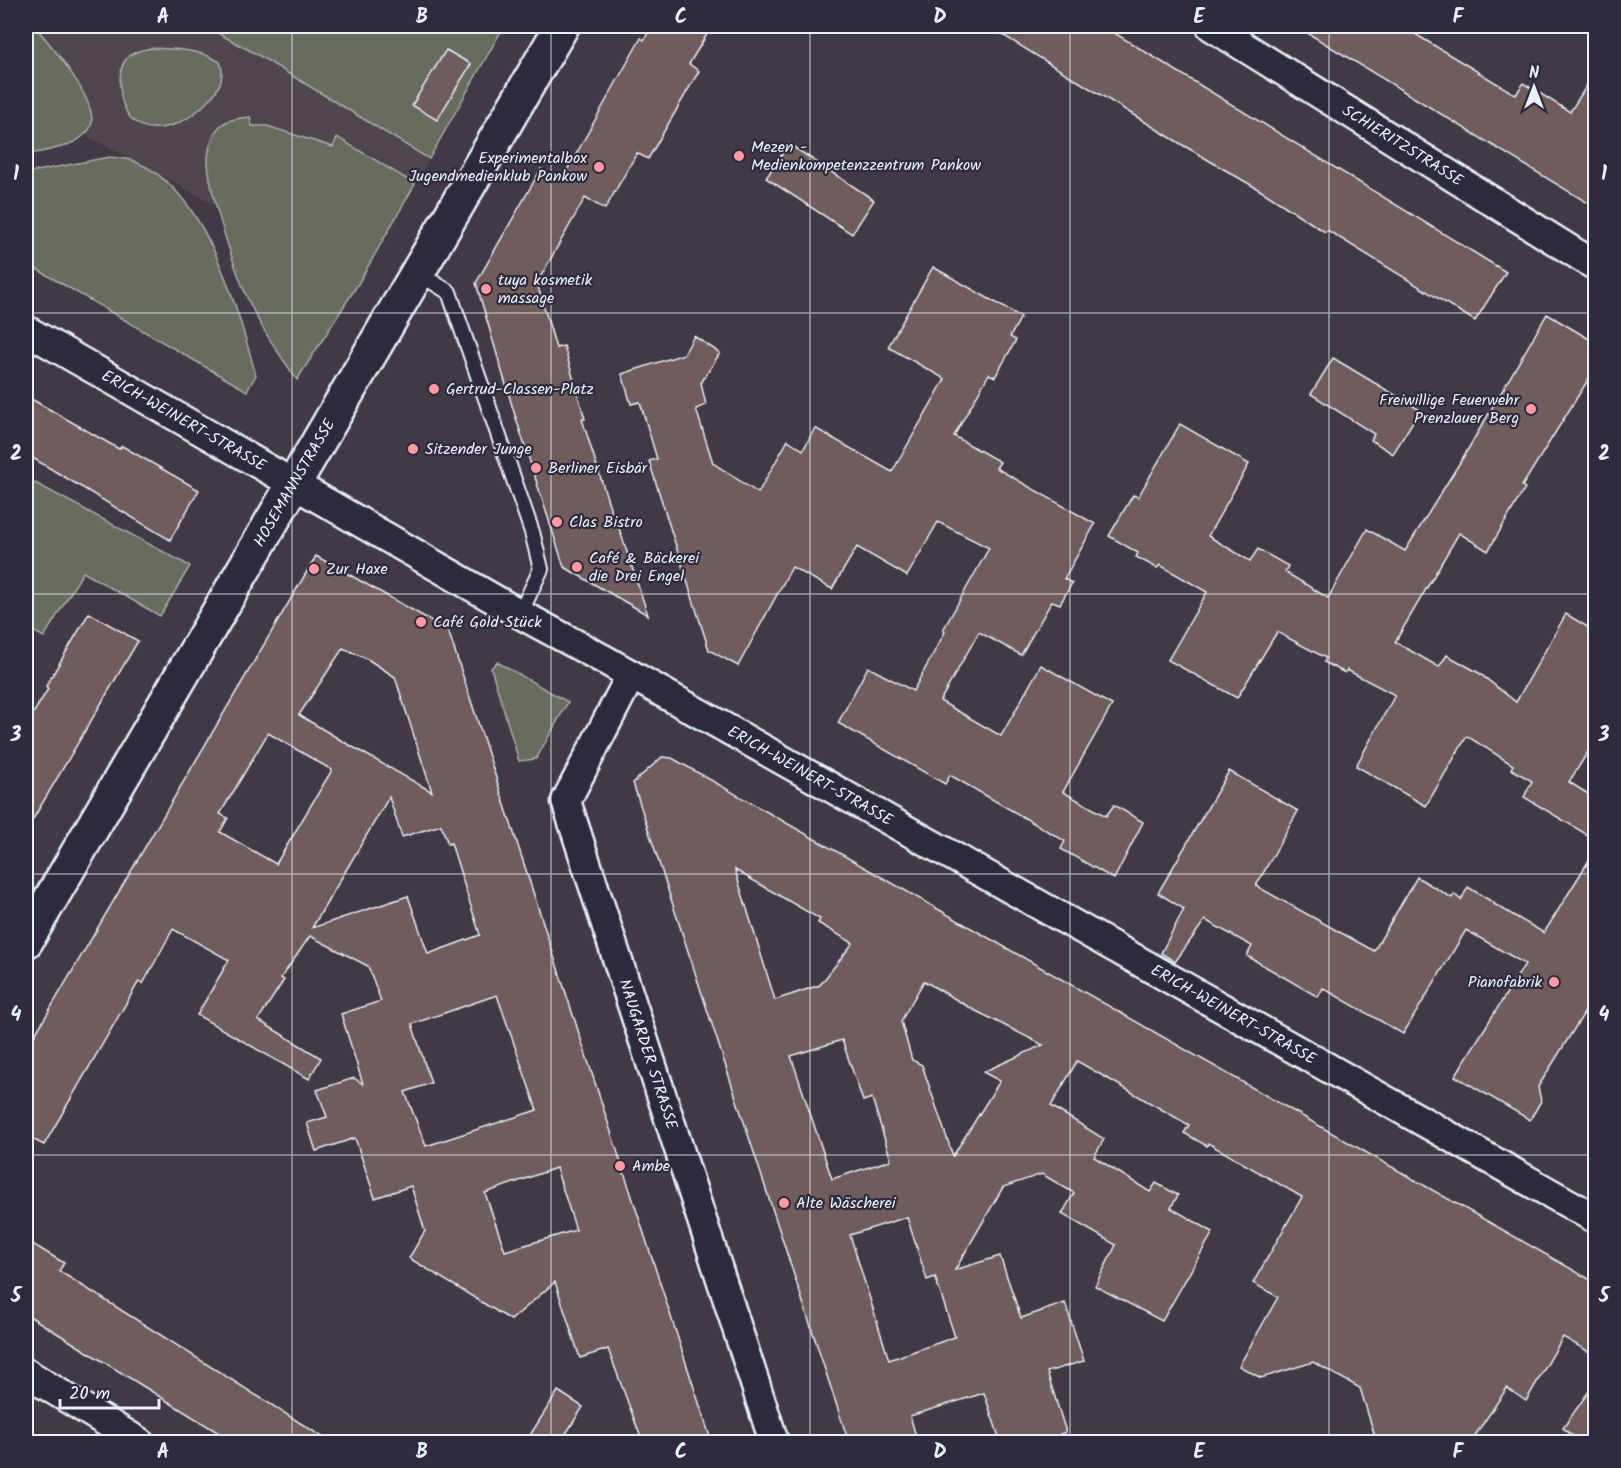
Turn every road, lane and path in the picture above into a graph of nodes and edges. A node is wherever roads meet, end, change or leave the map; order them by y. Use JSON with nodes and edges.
{"nodes":[{"id":1,"x":562,"y":26,"type":"edge"},
{"id":2,"x":1210,"y":26,"type":"edge"},
{"id":3,"x":1596,"y":266,"type":"edge"},
{"id":4,"x":418,"y":273,"type":"junction"},
{"id":5,"x":26,"y":330,"type":"edge"},
{"id":6,"x":295,"y":484,"type":"junction"},
{"id":7,"x":520,"y":614,"type":"junction"},
{"id":8,"x":632,"y":675,"type":"junction"},
{"id":9,"x":26,"y":941,"type":"edge"},
{"id":10,"x":1596,"y":1219,"type":"edge"},
{"id":11,"x":26,"y":1373,"type":"edge"},
{"id":12,"x":139,"y":1443,"type":"edge"},
{"id":13,"x":774,"y":1443,"type":"edge"}],
"edges":[{"from":1,"to":4,"type":"street","name":"HOSEMANNSTRASSE"},
{"from":2,"to":3,"type":"street","name":"SCHIERITZSTRASSE"},
{"from":4,"to":6,"type":"street","name":"HOSEMANNSTRASSE"},
{"from":4,"to":7,"type":"lane"},
{"from":5,"to":6,"type":"street","name":"ERICH-WEINERT-STRASSE"},
{"from":6,"to":7,"type":"street","name":"ERICH-WEINERT-STRASSE"},
{"from":6,"to":9,"type":"street","name":"HOSEMANNSTRASSE"},
{"from":7,"to":8,"type":"street","name":"ERICH-WEINERT-STRASSE"},
{"from":8,"to":10,"type":"street","name":"ERICH-WEINERT-STRASSE"},
{"from":8,"to":13,"type":"street","name":"NAUGARDER STRASSE"},
{"from":11,"to":12,"type":"street"}]}
